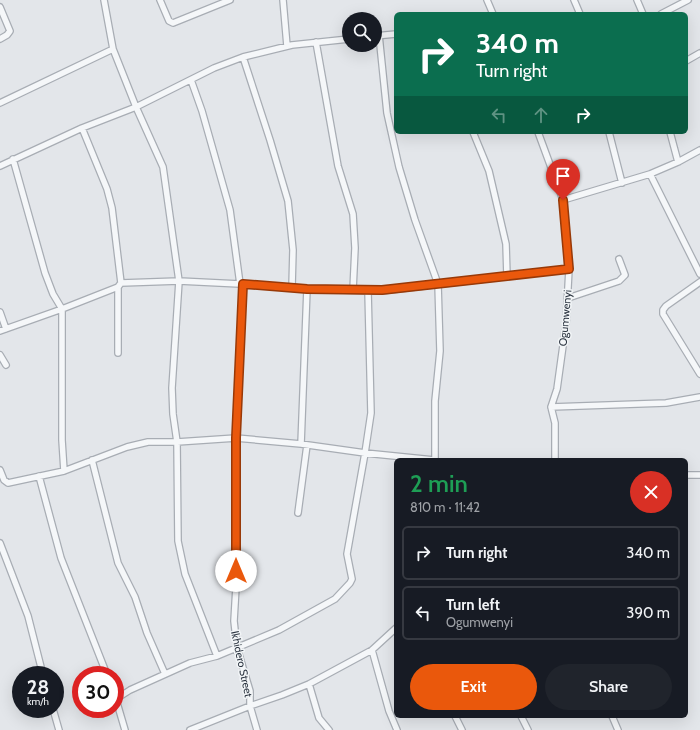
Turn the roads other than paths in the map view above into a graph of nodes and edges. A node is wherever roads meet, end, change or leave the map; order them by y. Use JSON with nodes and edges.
{"nodes":[{"id":1,"x":104,"y":0,"type":"edge"},
{"id":2,"x":160,"y":0,"type":"edge"},
{"id":3,"x":230,"y":0,"type":"edge"},
{"id":4,"x":283,"y":0,"type":"edge"},
{"id":5,"x":488,"y":0,"type":"edge"},
{"id":6,"x":574,"y":0,"type":"edge"},
{"id":7,"x":637,"y":0,"type":"edge"},
{"id":8,"x":688,"y":0,"type":"edge"},
{"id":9,"x":0,"y":7,"type":"edge"},
{"id":10,"x":492,"y":12,"type":"edge"},
{"id":11,"x":579,"y":12,"type":"edge"},
{"id":12,"x":642,"y":12,"type":"edge"},
{"id":13,"x":665,"y":12,"type":"edge"},
{"id":14,"x":394,"y":34,"type":"edge"},
{"id":15,"x":382,"y":35,"type":"edge"},
{"id":16,"x":0,"y":39,"type":"edge"},
{"id":17,"x":342,"y":40,"type":"edge"},
{"id":18,"x":316,"y":42,"type":"junction"},
{"id":19,"x":287,"y":46,"type":"junction"},
{"id":20,"x":113,"y":49,"type":"junction"},
{"id":21,"x":379,"y":52,"type":"edge"},
{"id":22,"x":700,"y":53,"type":"edge"},
{"id":23,"x":243,"y":57,"type":"junction"},
{"id":24,"x":688,"y":60,"type":"edge"},
{"id":25,"x":191,"y":80,"type":"junction"},
{"id":26,"x":0,"y":103,"type":"edge"},
{"id":27,"x":136,"y":107,"type":"junction"},
{"id":28,"x":82,"y":128,"type":"junction"},
{"id":29,"x":474,"y":134,"type":"edge"},
{"id":30,"x":539,"y":134,"type":"edge"},
{"id":31,"x":610,"y":134,"type":"edge"},
{"id":32,"x":671,"y":134,"type":"edge"},
{"id":33,"x":700,"y":150,"type":"edge"},
{"id":34,"x":14,"y":159,"type":"junction"},
{"id":35,"x":678,"y":162,"type":"junction"},
{"id":36,"x":0,"y":166,"type":"edge"},
{"id":37,"x":650,"y":174,"type":"junction"},
{"id":38,"x":622,"y":183,"type":"junction"},
{"id":39,"x":563,"y":200,"type":"junction"},
{"id":40,"x":619,"y":260,"type":"dead end"},
{"id":41,"x":569,"y":269,"type":"junction"},
{"id":42,"x":700,"y":274,"type":"edge"},
{"id":43,"x":507,"y":276,"type":"junction"},
{"id":44,"x":179,"y":281,"type":"junction"},
{"id":45,"x":700,"y":282,"type":"edge"},
{"id":46,"x":242,"y":284,"type":"junction"},
{"id":47,"x":438,"y":284,"type":"junction"},
{"id":48,"x":120,"y":285,"type":"junction"},
{"id":49,"x":292,"y":287,"type":"junction"},
{"id":50,"x":307,"y":289,"type":"junction"},
{"id":51,"x":353,"y":290,"type":"junction"},
{"id":52,"x":368,"y":291,"type":"junction"},
{"id":53,"x":568,"y":298,"type":"junction"},
{"id":54,"x":62,"y":309,"type":"junction"},
{"id":55,"x":0,"y":312,"type":"edge"},
{"id":56,"x":3,"y":330,"type":"edge"},
{"id":57,"x":118,"y":353,"type":"dead end"},
{"id":58,"x":0,"y":355,"type":"edge"},
{"id":59,"x":6,"y":365,"type":"dead end"},
{"id":60,"x":700,"y":374,"type":"edge"},
{"id":61,"x":700,"y":397,"type":"edge"},
{"id":62,"x":552,"y":407,"type":"junction"},
{"id":63,"x":236,"y":438,"type":"junction"},
{"id":64,"x":177,"y":442,"type":"junction"},
{"id":65,"x":304,"y":444,"type":"junction"},
{"id":66,"x":365,"y":453,"type":"junction"},
{"id":67,"x":406,"y":458,"type":"edge"},
{"id":68,"x":435,"y":458,"type":"edge"},
{"id":69,"x":556,"y":458,"type":"edge"},
{"id":70,"x":92,"y":460,"type":"junction"},
{"id":71,"x":0,"y":470,"type":"edge"},
{"id":72,"x":64,"y":470,"type":"junction"},
{"id":73,"x":688,"y":475,"type":"edge"},
{"id":74,"x":700,"y":475,"type":"edge"},
{"id":75,"x":39,"y":476,"type":"junction"},
{"id":76,"x":3,"y":484,"type":"edge"},
{"id":77,"x":298,"y":513,"type":"dead end"},
{"id":78,"x":0,"y":544,"type":"edge"},
{"id":79,"x":394,"y":630,"type":"edge"},
{"id":80,"x":237,"y":648,"type":"junction"},
{"id":81,"x":372,"y":650,"type":"junction"},
{"id":82,"x":217,"y":656,"type":"junction"},
{"id":83,"x":41,"y":666,"type":"edge"},
{"id":84,"x":103,"y":666,"type":"edge"},
{"id":85,"x":165,"y":674,"type":"junction"},
{"id":86,"x":309,"y":684,"type":"junction"},
{"id":87,"x":124,"y":693,"type":"edge"},
{"id":88,"x":250,"y":706,"type":"junction"},
{"id":89,"x":56,"y":718,"type":"edge"},
{"id":90,"x":122,"y":718,"type":"edge"},
{"id":91,"x":456,"y":718,"type":"edge"},
{"id":92,"x":521,"y":718,"type":"edge"},
{"id":93,"x":613,"y":718,"type":"edge"},
{"id":94,"x":194,"y":729,"type":"edge"},
{"id":95,"x":60,"y":730,"type":"edge"},
{"id":96,"x":125,"y":730,"type":"edge"},
{"id":97,"x":257,"y":730,"type":"edge"},
{"id":98,"x":329,"y":730,"type":"edge"},
{"id":99,"x":397,"y":730,"type":"edge"},
{"id":100,"x":462,"y":730,"type":"edge"},
{"id":101,"x":528,"y":730,"type":"edge"},
{"id":102,"x":618,"y":730,"type":"edge"}],
"edges":[{"from":1,"to":20,"type":"street"},
{"from":2,"to":3,"type":"street"},
{"from":4,"to":19,"type":"street"},
{"from":5,"to":10,"type":"street"},
{"from":6,"to":11,"type":"street"},
{"from":7,"to":12,"type":"street"},
{"from":8,"to":13,"type":"street"},
{"from":9,"to":16,"type":"street"},
{"from":14,"to":15,"type":"street"},
{"from":17,"to":18,"type":"street"},
{"from":18,"to":19,"type":"street"},
{"from":18,"to":51,"type":"street"},
{"from":19,"to":23,"type":"street"},
{"from":20,"to":26,"type":"street"},
{"from":20,"to":27,"type":"street"},
{"from":21,"to":47,"type":"street"},
{"from":22,"to":24,"type":"street"},
{"from":23,"to":25,"type":"street"},
{"from":23,"to":49,"type":"street"},
{"from":25,"to":27,"type":"street"},
{"from":25,"to":46,"type":"street","name":"Ikhidero Street"},
{"from":27,"to":28,"type":"street"},
{"from":27,"to":44,"type":"street"},
{"from":28,"to":34,"type":"street"},
{"from":28,"to":48,"type":"street"},
{"from":29,"to":43,"type":"street"},
{"from":30,"to":39,"type":"street","name":"Ogumwenyi"},
{"from":31,"to":38,"type":"street"},
{"from":32,"to":35,"type":"street"},
{"from":33,"to":35,"type":"street"},
{"from":34,"to":36,"type":"street"},
{"from":34,"to":54,"type":"street"},
{"from":35,"to":37,"type":"street"},
{"from":37,"to":38,"type":"street"},
{"from":37,"to":42,"type":"street"},
{"from":38,"to":39,"type":"street"},
{"from":39,"to":41,"type":"street","name":"Ogumwenyi"},
{"from":40,"to":53,"type":"street"},
{"from":41,"to":43,"type":"street"},
{"from":41,"to":53,"type":"street","name":"Ogumwenyi"},
{"from":43,"to":47,"type":"street"},
{"from":44,"to":46,"type":"street"},
{"from":44,"to":48,"type":"street"},
{"from":44,"to":64,"type":"street"},
{"from":45,"to":60,"type":"street"},
{"from":46,"to":49,"type":"street"},
{"from":46,"to":63,"type":"street","name":"Ikhidero Street"},
{"from":47,"to":52,"type":"street"},
{"from":47,"to":68,"type":"street"},
{"from":48,"to":54,"type":"street"},
{"from":48,"to":57,"type":"street"},
{"from":49,"to":50,"type":"street"},
{"from":50,"to":51,"type":"street"},
{"from":50,"to":65,"type":"street"},
{"from":51,"to":52,"type":"street"},
{"from":52,"to":66,"type":"street"},
{"from":53,"to":62,"type":"street","name":"Ogumwenyi"},
{"from":54,"to":56,"type":"street"},
{"from":54,"to":72,"type":"street"},
{"from":55,"to":56,"type":"street"},
{"from":58,"to":59,"type":"street"},
{"from":61,"to":62,"type":"street"},
{"from":62,"to":69,"type":"street","name":"Ogumwenyi"},
{"from":63,"to":64,"type":"street"},
{"from":63,"to":65,"type":"street"},
{"from":63,"to":80,"type":"street","name":"Ikhidero Street"},
{"from":64,"to":70,"type":"street"},
{"from":64,"to":82,"type":"street"},
{"from":65,"to":66,"type":"street"},
{"from":65,"to":77,"type":"street"},
{"from":66,"to":67,"type":"street"},
{"from":66,"to":80,"type":"street"},
{"from":70,"to":72,"type":"street"},
{"from":70,"to":85,"type":"street"},
{"from":71,"to":76,"type":"street"},
{"from":72,"to":75,"type":"street"},
{"from":73,"to":74,"type":"street"},
{"from":75,"to":76,"type":"street"},
{"from":75,"to":84,"type":"street"},
{"from":78,"to":83,"type":"street"},
{"from":79,"to":81,"type":"street"},
{"from":80,"to":82,"type":"street"},
{"from":80,"to":88,"type":"street","name":"Ikhidero Street"},
{"from":81,"to":86,"type":"street"},
{"from":81,"to":99,"type":"street"},
{"from":82,"to":85,"type":"street"},
{"from":85,"to":87,"type":"street"},
{"from":86,"to":88,"type":"street"},
{"from":86,"to":98,"type":"street"},
{"from":88,"to":94,"type":"street"},
{"from":88,"to":97,"type":"street","name":"Ikhidero Street"},
{"from":89,"to":95,"type":"street"},
{"from":90,"to":96,"type":"street"},
{"from":91,"to":100,"type":"street"},
{"from":92,"to":101,"type":"street"},
{"from":93,"to":102,"type":"street"}]}
